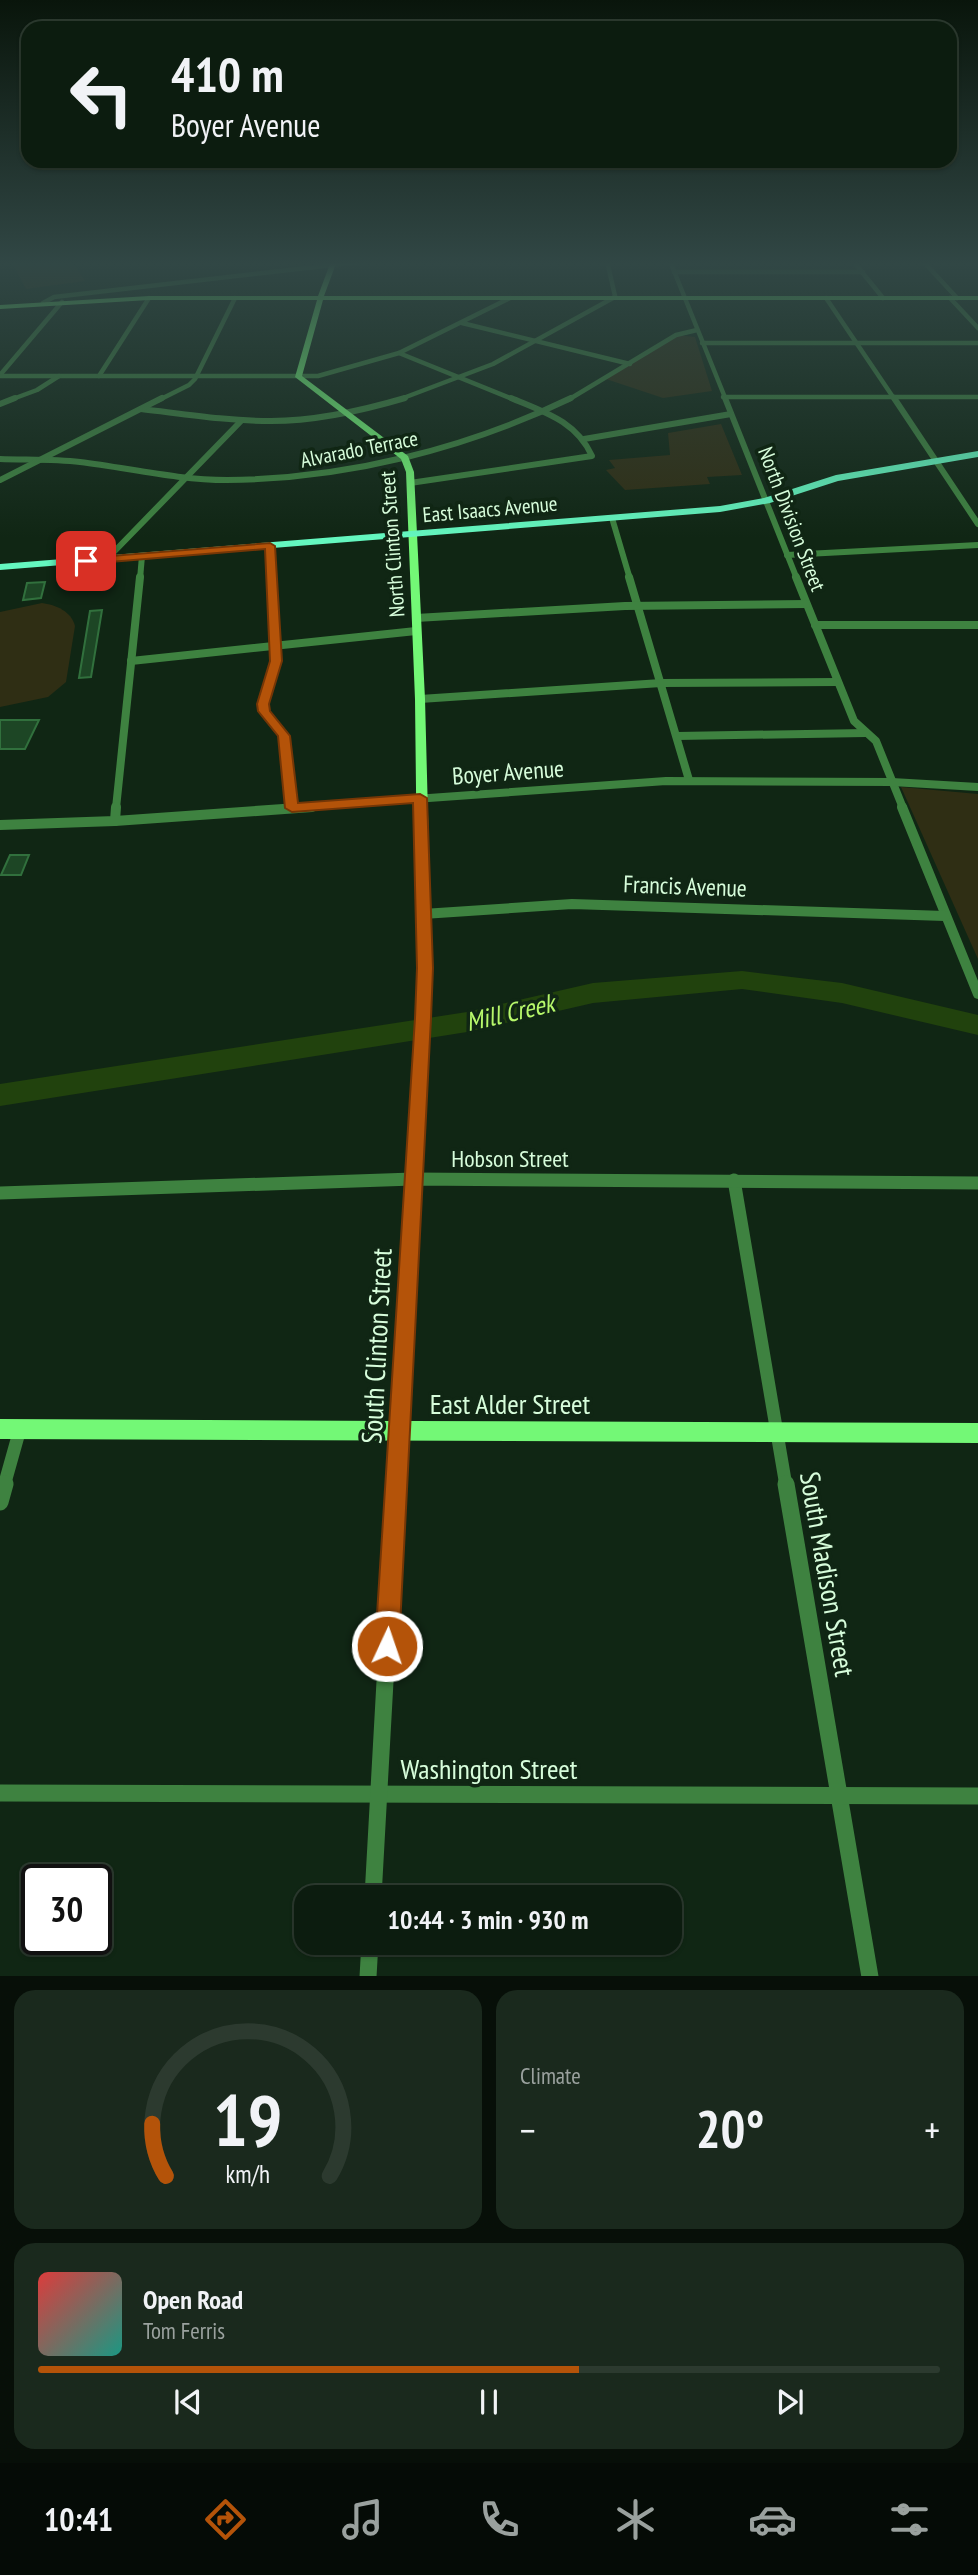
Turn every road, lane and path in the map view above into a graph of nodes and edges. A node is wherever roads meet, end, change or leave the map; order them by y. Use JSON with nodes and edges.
{"nodes":[{"id":1,"x":19,"y":353,"type":"edge"},
{"id":2,"x":114,"y":353,"type":"edge"},
{"id":3,"x":208,"y":353,"type":"edge"},
{"id":4,"x":305,"y":353,"type":"edge"},
{"id":5,"x":399,"y":353,"type":"joint"},
{"id":6,"x":512,"y":353,"type":"edge"},
{"id":7,"x":585,"y":353,"type":"edge"},
{"id":8,"x":647,"y":353,"type":"edge"},
{"id":9,"x":706,"y":353,"type":"edge"},
{"id":10,"x":863,"y":353,"type":"edge"},
{"id":11,"x":630,"y":364,"type":"junction"},
{"id":12,"x":0,"y":376,"type":"edge"},
{"id":13,"x":59,"y":376,"type":"junction"},
{"id":14,"x":99,"y":376,"type":"junction"},
{"id":15,"x":197,"y":376,"type":"junction"},
{"id":16,"x":298,"y":376,"type":"junction"},
{"id":17,"x":464,"y":378,"type":"junction"},
{"id":18,"x":723,"y":397,"type":"junction"},
{"id":19,"x":892,"y":397,"type":"junction"},
{"id":20,"x":978,"y":397,"type":"edge"},
{"id":21,"x":0,"y":404,"type":"edge"},
{"id":22,"x":141,"y":409,"type":"junction"},
{"id":23,"x":545,"y":412,"type":"junction"},
{"id":24,"x":346,"y":413,"type":"junction"},
{"id":25,"x":731,"y":414,"type":"junction"},
{"id":26,"x":240,"y":421,"type":"junction"},
{"id":27,"x":584,"y":439,"type":"junction"},
{"id":28,"x":978,"y":454,"type":"edge"},
{"id":29,"x":405,"y":458,"type":"junction"},
{"id":30,"x":0,"y":459,"type":"edge"},
{"id":31,"x":40,"y":460,"type":"junction"},
{"id":32,"x":935,"y":461,"type":"junction"},
{"id":33,"x":184,"y":478,"type":"junction"},
{"id":34,"x":0,"y":480,"type":"edge"},
{"id":35,"x":410,"y":482,"type":"junction"},
{"id":36,"x":766,"y":501,"type":"junction"},
{"id":37,"x":612,"y":519,"type":"junction"},
{"id":38,"x":978,"y":524,"type":"edge"},
{"id":39,"x":413,"y":534,"type":"junction"},
{"id":40,"x":978,"y":545,"type":"edge"},
{"id":41,"x":270,"y":546,"type":"junction"},
{"id":42,"x":787,"y":555,"type":"junction"},
{"id":43,"x":142,"y":556,"type":"junction"},
{"id":44,"x":107,"y":559,"type":"junction"},
{"id":45,"x":0,"y":566,"type":"edge"},
{"id":46,"x":806,"y":604,"type":"junction"},
{"id":47,"x":638,"y":605,"type":"junction"},
{"id":48,"x":416,"y":618,"type":"junction"},
{"id":49,"x":815,"y":625,"type":"junction"},
{"id":50,"x":978,"y":625,"type":"edge"},
{"id":51,"x":416,"y":631,"type":"junction"},
{"id":52,"x":276,"y":646,"type":"junction"},
{"id":53,"x":131,"y":661,"type":"junction"},
{"id":54,"x":837,"y":682,"type":"junction"},
{"id":55,"x":661,"y":683,"type":"junction"},
{"id":56,"x":420,"y":699,"type":"junction"},
{"id":57,"x":866,"y":733,"type":"junction"},
{"id":58,"x":677,"y":736,"type":"junction"},
{"id":59,"x":689,"y":780,"type":"junction"},
{"id":60,"x":892,"y":782,"type":"junction"},
{"id":61,"x":978,"y":787,"type":"edge"},
{"id":62,"x":420,"y":798,"type":"junction"},
{"id":63,"x":292,"y":808,"type":"junction"},
{"id":64,"x":115,"y":821,"type":"junction"},
{"id":65,"x":0,"y":825,"type":"edge"},
{"id":66,"x":423,"y":914,"type":"junction"},
{"id":67,"x":945,"y":916,"type":"junction"},
{"id":68,"x":978,"y":994,"type":"edge"},
{"id":69,"x":413,"y":1179,"type":"junction"},
{"id":70,"x":734,"y":1181,"type":"junction"},
{"id":71,"x":978,"y":1183,"type":"edge"},
{"id":72,"x":0,"y":1193,"type":"edge"},
{"id":73,"x":0,"y":1429,"type":"edge"},
{"id":74,"x":20,"y":1429,"type":"junction"},
{"id":75,"x":399,"y":1430,"type":"junction"},
{"id":76,"x":777,"y":1432,"type":"junction"},
{"id":77,"x":978,"y":1433,"type":"edge"},
{"id":78,"x":0,"y":1502,"type":"edge"},
{"id":79,"x":0,"y":1793,"type":"edge"},
{"id":80,"x":379,"y":1794,"type":"junction"},
{"id":81,"x":839,"y":1795,"type":"junction"},
{"id":82,"x":978,"y":1796,"type":"edge"},
{"id":83,"x":374,"y":1885,"type":"edge"},
{"id":84,"x":369,"y":1955,"type":"edge"},
{"id":85,"x":368,"y":1976,"type":"edge"},
{"id":86,"x":870,"y":1976,"type":"edge"}],
"edges":[{"from":1,"to":12,"type":"street"},
{"from":2,"to":14,"type":"street"},
{"from":3,"to":15,"type":"street"},
{"from":4,"to":16,"type":"main road"},
{"from":5,"to":16,"type":"street"},
{"from":5,"to":17,"type":"street"},
{"from":6,"to":17,"type":"street"},
{"from":7,"to":11,"type":"street"},
{"from":8,"to":11,"type":"street","name":"Alvarado Terrace"},
{"from":9,"to":18,"type":"street","name":"North Division Street"},
{"from":10,"to":19,"type":"street"},
{"from":11,"to":23,"type":"street","name":"Alvarado Terrace"},
{"from":12,"to":13,"type":"street"},
{"from":13,"to":14,"type":"street"},
{"from":13,"to":21,"type":"street"},
{"from":14,"to":15,"type":"street"},
{"from":15,"to":16,"type":"street"},
{"from":15,"to":22,"type":"street"},
{"from":16,"to":24,"type":"main road","name":"North Clinton Street"},
{"from":17,"to":23,"type":"street"},
{"from":17,"to":24,"type":"street"},
{"from":18,"to":19,"type":"street"},
{"from":18,"to":25,"type":"street","name":"North Division Street"},
{"from":19,"to":20,"type":"street"},
{"from":19,"to":32,"type":"street"},
{"from":22,"to":26,"type":"street"},
{"from":22,"to":31,"type":"street"},
{"from":23,"to":27,"type":"street"},
{"from":23,"to":29,"type":"street","name":"Alvarado Terrace"},
{"from":24,"to":26,"type":"street"},
{"from":24,"to":29,"type":"main road","name":"North Clinton Street"},
{"from":25,"to":27,"type":"street"},
{"from":25,"to":36,"type":"street","name":"North Division Street"},
{"from":26,"to":33,"type":"street"},
{"from":27,"to":35,"type":"street"},
{"from":28,"to":32,"type":"main road","name":"East Isaacs Avenue"},
{"from":29,"to":33,"type":"street","name":"Alvarado Terrace"},
{"from":29,"to":35,"type":"main road","name":"North Clinton Street"},
{"from":30,"to":31,"type":"street","name":"Alvarado Terrace"},
{"from":31,"to":33,"type":"street","name":"Alvarado Terrace"},
{"from":31,"to":34,"type":"street"},
{"from":32,"to":36,"type":"main road","name":"East Isaacs Avenue"},
{"from":32,"to":38,"type":"street"},
{"from":33,"to":44,"type":"street"},
{"from":35,"to":39,"type":"main road","name":"North Clinton Street"},
{"from":36,"to":37,"type":"main road","name":"East Isaacs Avenue"},
{"from":36,"to":42,"type":"street","name":"North Division Street"},
{"from":37,"to":39,"type":"main road","name":"East Isaacs Avenue"},
{"from":37,"to":47,"type":"street"},
{"from":39,"to":41,"type":"main road","name":"East Isaacs Avenue"},
{"from":39,"to":48,"type":"main road","name":"North Clinton Street"},
{"from":40,"to":42,"type":"street"},
{"from":41,"to":43,"type":"main road","name":"East Isaacs Avenue"},
{"from":41,"to":52,"type":"street"},
{"from":42,"to":46,"type":"street","name":"North Division Street"},
{"from":43,"to":44,"type":"main road","name":"East Isaacs Avenue"},
{"from":43,"to":53,"type":"street"},
{"from":44,"to":45,"type":"main road","name":"East Isaacs Avenue"},
{"from":46,"to":47,"type":"street"},
{"from":46,"to":49,"type":"street","name":"North Division Street"},
{"from":47,"to":48,"type":"street"},
{"from":47,"to":55,"type":"street"},
{"from":48,"to":51,"type":"main road","name":"North Clinton Street"},
{"from":49,"to":50,"type":"street"},
{"from":49,"to":54,"type":"street","name":"North Division Street"},
{"from":51,"to":52,"type":"street"},
{"from":51,"to":56,"type":"main road","name":"North Clinton Street"},
{"from":52,"to":53,"type":"street"},
{"from":52,"to":63,"type":"street"},
{"from":53,"to":64,"type":"street"},
{"from":54,"to":55,"type":"street"},
{"from":54,"to":57,"type":"street","name":"North Division Street"},
{"from":55,"to":56,"type":"street"},
{"from":55,"to":58,"type":"street"},
{"from":56,"to":62,"type":"main road","name":"North Clinton Street"},
{"from":57,"to":58,"type":"street"},
{"from":57,"to":60,"type":"street","name":"North Division Street"},
{"from":58,"to":59,"type":"street"},
{"from":59,"to":60,"type":"street","name":"Boyer Avenue"},
{"from":59,"to":62,"type":"street","name":"Boyer Avenue"},
{"from":60,"to":61,"type":"street","name":"Boyer Avenue"},
{"from":60,"to":67,"type":"street","name":"North Division Street"},
{"from":62,"to":63,"type":"street","name":"Boyer Avenue"},
{"from":62,"to":66,"type":"main road","name":"South Clinton Street"},
{"from":63,"to":64,"type":"street","name":"Boyer Avenue"},
{"from":64,"to":65,"type":"street","name":"Boyer Avenue"},
{"from":66,"to":67,"type":"street","name":"Francis Avenue"},
{"from":66,"to":69,"type":"main road","name":"South Clinton Street"},
{"from":67,"to":68,"type":"street","name":"North Division Street"},
{"from":69,"to":70,"type":"street","name":"Hobson Street"},
{"from":69,"to":72,"type":"street","name":"Hobson Street"},
{"from":69,"to":75,"type":"main road","name":"South Clinton Street"},
{"from":70,"to":71,"type":"street","name":"Hobson Street"},
{"from":70,"to":76,"type":"street","name":"South Madison Street"},
{"from":73,"to":74,"type":"main road","name":"East Alder Street"},
{"from":74,"to":75,"type":"main road","name":"East Alder Street"},
{"from":74,"to":78,"type":"street"},
{"from":75,"to":76,"type":"main road","name":"East Alder Street"},
{"from":75,"to":80,"type":"street","name":"South Clinton Street"},
{"from":76,"to":77,"type":"main road","name":"East Alder Street"},
{"from":76,"to":81,"type":"street","name":"South Madison Street"},
{"from":79,"to":80,"type":"street","name":"Washington Street"},
{"from":80,"to":81,"type":"street","name":"Washington Street"},
{"from":80,"to":83,"type":"street","name":"South Clinton Street"},
{"from":81,"to":82,"type":"street","name":"Washington Street"},
{"from":81,"to":86,"type":"street","name":"South Madison Street"},
{"from":84,"to":85,"type":"street"}]}
